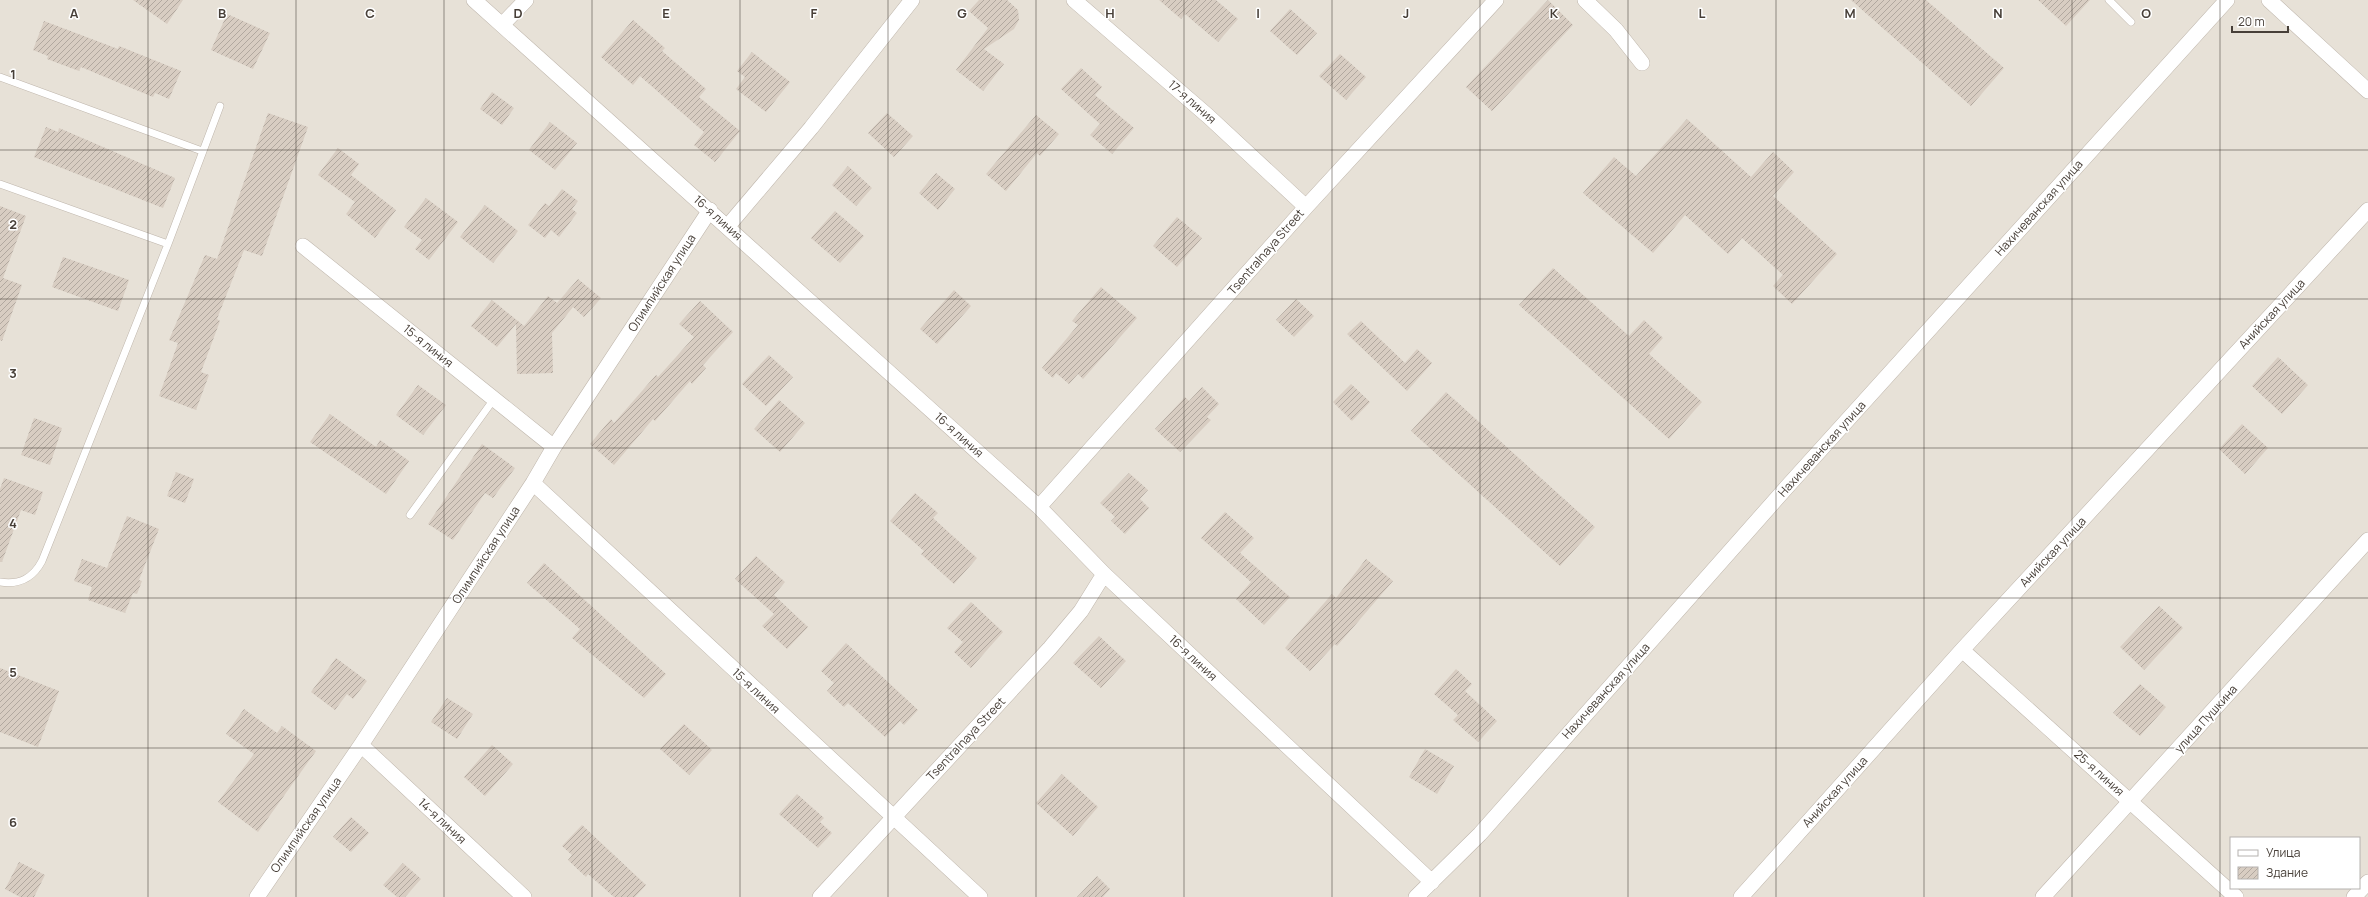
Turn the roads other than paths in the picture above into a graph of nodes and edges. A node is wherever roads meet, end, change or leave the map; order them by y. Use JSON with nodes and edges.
{"nodes":[{"id":1,"x":474,"y":0,"type":"edge"},
{"id":2,"x":526,"y":0,"type":"edge"},
{"id":3,"x":912,"y":0,"type":"edge"},
{"id":4,"x":1074,"y":0,"type":"edge"},
{"id":5,"x":1496,"y":0,"type":"edge"},
{"id":6,"x":1585,"y":0,"type":"edge"},
{"id":7,"x":2108,"y":0,"type":"edge"},
{"id":8,"x":2227,"y":0,"type":"edge"},
{"id":9,"x":2269,"y":0,"type":"edge"},
{"id":10,"x":2131,"y":22,"type":"dead end"},
{"id":11,"x":502,"y":25,"type":"junction"},
{"id":12,"x":1642,"y":63,"type":"dead end"},
{"id":13,"x":0,"y":77,"type":"edge"},
{"id":14,"x":2368,"y":91,"type":"edge"},
{"id":15,"x":220,"y":106,"type":"dead end"},
{"id":16,"x":202,"y":150,"type":"junction"},
{"id":17,"x":0,"y":184,"type":"edge"},
{"id":18,"x":1306,"y":207,"type":"junction"},
{"id":19,"x":710,"y":210,"type":"junction"},
{"id":20,"x":2368,"y":210,"type":"edge"},
{"id":21,"x":728,"y":226,"type":"junction"},
{"id":22,"x":168,"y":244,"type":"junction"},
{"id":23,"x":302,"y":246,"type":"dead end"},
{"id":24,"x":494,"y":399,"type":"junction"},
{"id":25,"x":554,"y":447,"type":"junction"},
{"id":26,"x":533,"y":483,"type":"junction"},
{"id":27,"x":1039,"y":507,"type":"junction"},
{"id":28,"x":410,"y":515,"type":"dead end"},
{"id":29,"x":2368,"y":540,"type":"edge"},
{"id":30,"x":1104,"y":574,"type":"junction"},
{"id":31,"x":0,"y":582,"type":"edge"},
{"id":32,"x":1962,"y":650,"type":"junction"},
{"id":33,"x":361,"y":745,"type":"junction"},
{"id":34,"x":2131,"y":802,"type":"junction"},
{"id":35,"x":893,"y":818,"type":"junction"},
{"id":36,"x":1432,"y":882,"type":"junction"},
{"id":37,"x":2368,"y":882,"type":"edge"},
{"id":38,"x":1419,"y":896,"type":"edge"},
{"id":39,"x":256,"y":897,"type":"edge"},
{"id":40,"x":524,"y":897,"type":"edge"},
{"id":41,"x":820,"y":897,"type":"edge"},
{"id":42,"x":980,"y":897,"type":"edge"},
{"id":43,"x":1741,"y":897,"type":"edge"},
{"id":44,"x":2043,"y":897,"type":"edge"},
{"id":45,"x":2236,"y":897,"type":"edge"},
{"id":46,"x":2354,"y":897,"type":"edge"}],
"edges":[{"from":1,"to":11,"type":"street","name":"16-я линия"},
{"from":2,"to":11,"type":"street"},
{"from":3,"to":21,"type":"street"},
{"from":4,"to":18,"type":"street","name":"17-я линия"},
{"from":5,"to":18,"type":"street","name":"Tsentralnaya Street"},
{"from":6,"to":12,"type":"street"},
{"from":7,"to":10,"type":"lane"},
{"from":8,"to":36,"type":"street","name":"Нахичеванская улица"},
{"from":9,"to":14,"type":"street"},
{"from":11,"to":19,"type":"street","name":"16-я линия"},
{"from":13,"to":16,"type":"lane"},
{"from":15,"to":16,"type":"lane"},
{"from":16,"to":22,"type":"lane"},
{"from":17,"to":22,"type":"lane"},
{"from":18,"to":27,"type":"street","name":"Tsentralnaya Street"},
{"from":19,"to":21,"type":"street","name":"16-я линия"},
{"from":19,"to":25,"type":"street","name":"Олимпийская улица"},
{"from":20,"to":32,"type":"street","name":"Анийская улица"},
{"from":21,"to":27,"type":"street","name":"16-я линия"},
{"from":22,"to":31,"type":"lane"},
{"from":23,"to":24,"type":"street","name":"15-я линия"},
{"from":24,"to":25,"type":"street","name":"15-я линия"},
{"from":24,"to":28,"type":"lane"},
{"from":25,"to":26,"type":"street","name":"Олимпийская улица"},
{"from":26,"to":33,"type":"street","name":"Олимпийская улица"},
{"from":26,"to":35,"type":"street","name":"15-я линия"},
{"from":27,"to":30,"type":"street","name":"16-я линия"},
{"from":29,"to":34,"type":"street","name":"улица Пушкина"},
{"from":30,"to":35,"type":"street","name":"Tsentralnaya Street"},
{"from":30,"to":36,"type":"street","name":"16-я линия"},
{"from":32,"to":34,"type":"street","name":"25-я линия"},
{"from":32,"to":43,"type":"street","name":"Анийская улица"},
{"from":33,"to":39,"type":"street","name":"Олимпийская улица"},
{"from":33,"to":40,"type":"street","name":"14-я линия"},
{"from":34,"to":44,"type":"street","name":"улица Пушкина"},
{"from":34,"to":45,"type":"street","name":"25-я линия"},
{"from":35,"to":41,"type":"street","name":"Tsentralnaya Street"},
{"from":35,"to":42,"type":"street","name":"15-я линия"},
{"from":36,"to":38,"type":"street","name":"Нахичеванская улица"},
{"from":37,"to":46,"type":"street"}]}
